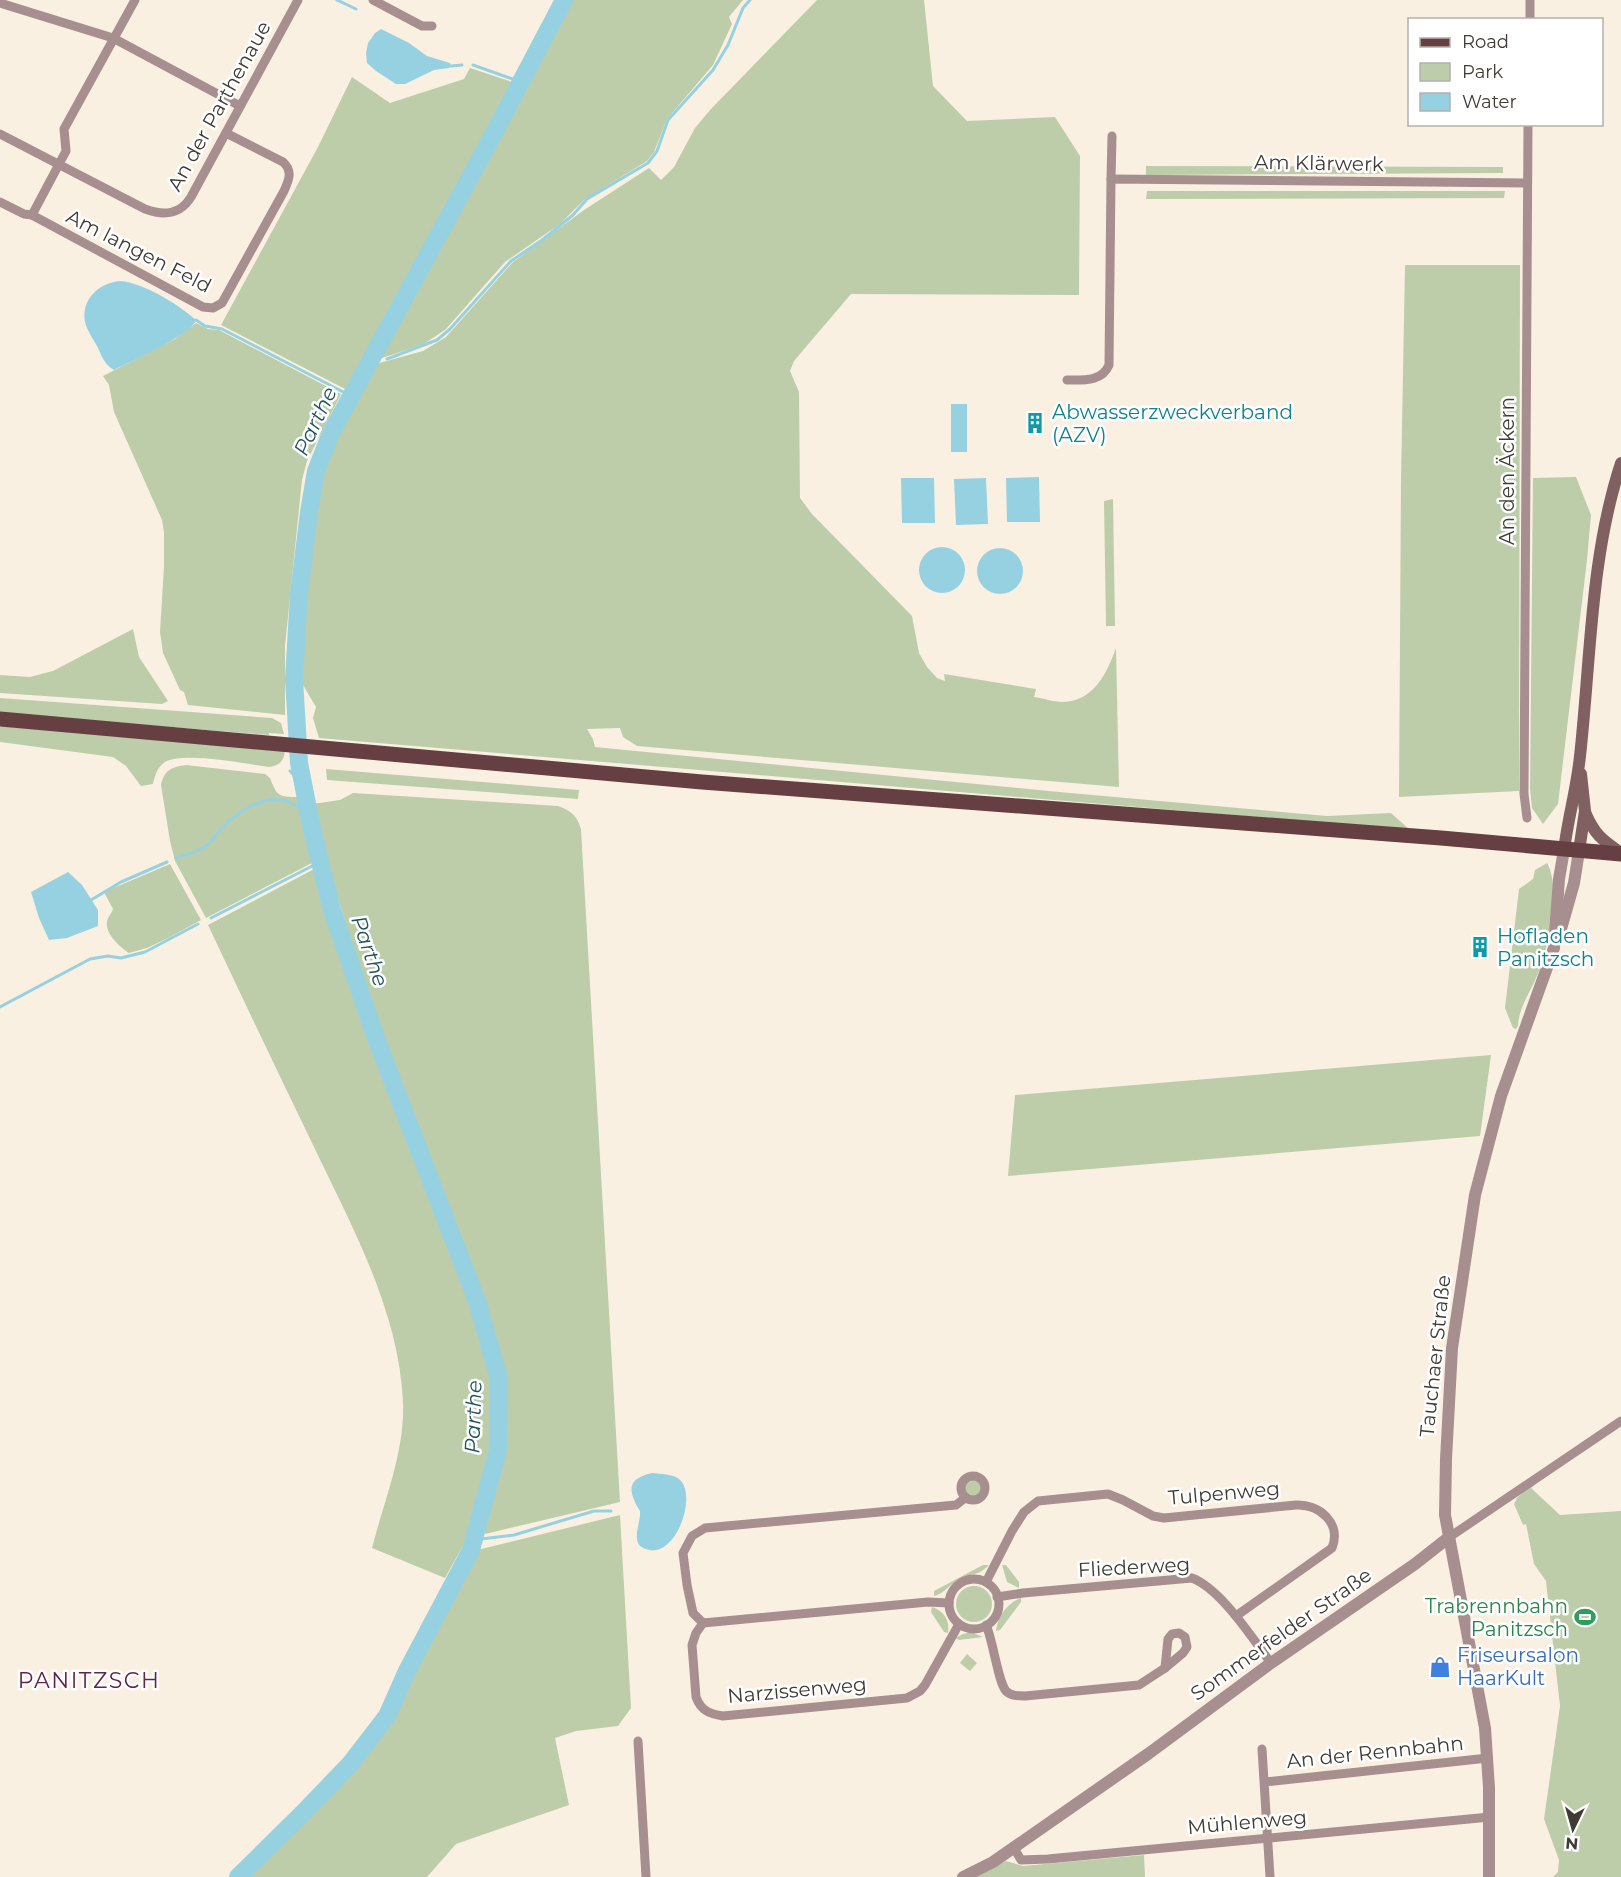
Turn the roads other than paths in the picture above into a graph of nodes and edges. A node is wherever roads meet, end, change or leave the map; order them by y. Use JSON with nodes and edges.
{"nodes":[{"id":1,"x":135,"y":0,"type":"edge"},
{"id":2,"x":297,"y":0,"type":"edge"},
{"id":3,"x":373,"y":0,"type":"edge"},
{"id":4,"x":1530,"y":0,"type":"edge"},
{"id":5,"x":0,"y":3,"type":"edge"},
{"id":6,"x":1530,"y":18,"type":"edge"},
{"id":7,"x":432,"y":26,"type":"dead end"},
{"id":8,"x":113,"y":38,"type":"junction"},
{"id":9,"x":240,"y":106,"type":"junction"},
{"id":10,"x":1528,"y":126,"type":"edge"},
{"id":11,"x":226,"y":133,"type":"junction"},
{"id":12,"x":0,"y":134,"type":"edge"},
{"id":13,"x":1112,"y":135,"type":"dead end"},
{"id":14,"x":59,"y":164,"type":"junction"},
{"id":15,"x":1111,"y":179,"type":"junction"},
{"id":16,"x":1527,"y":183,"type":"junction"},
{"id":17,"x":0,"y":202,"type":"edge"},
{"id":18,"x":32,"y":215,"type":"junction"},
{"id":19,"x":1067,"y":380,"type":"dead end"},
{"id":20,"x":1621,"y":463,"type":"edge"},
{"id":21,"x":0,"y":719,"type":"edge"},
{"id":22,"x":1580,"y":758,"type":"junction"},
{"id":23,"x":1585,"y":810,"type":"junction"},
{"id":24,"x":1527,"y":818,"type":"dead end"},
{"id":25,"x":1571,"y":851,"type":"junction"},
{"id":26,"x":1621,"y":854,"type":"edge"},
{"id":27,"x":1621,"y":1420,"type":"edge"},
{"id":28,"x":965,"y":1498,"type":"dead end"},
{"id":29,"x":1448,"y":1538,"type":"junction"},
{"id":30,"x":986,"y":1582,"type":"junction"},
{"id":31,"x":998,"y":1597,"type":"junction"},
{"id":32,"x":949,"y":1603,"type":"junction"},
{"id":33,"x":1236,"y":1616,"type":"junction"},
{"id":34,"x":703,"y":1623,"type":"junction"},
{"id":35,"x":959,"y":1623,"type":"junction"},
{"id":36,"x":987,"y":1625,"type":"junction"},
{"id":37,"x":1271,"y":1663,"type":"junction"},
{"id":38,"x":1165,"y":1668,"type":"dead end"},
{"id":39,"x":638,"y":1741,"type":"dead end"},
{"id":40,"x":1262,"y":1749,"type":"dead end"},
{"id":41,"x":1488,"y":1758,"type":"junction"},
{"id":42,"x":1265,"y":1782,"type":"junction"},
{"id":43,"x":1490,"y":1817,"type":"junction"},
{"id":44,"x":1268,"y":1838,"type":"junction"},
{"id":45,"x":1014,"y":1848,"type":"junction"},
{"id":46,"x":646,"y":1877,"type":"edge"},
{"id":47,"x":963,"y":1877,"type":"edge"},
{"id":48,"x":1270,"y":1877,"type":"edge"},
{"id":49,"x":1489,"y":1877,"type":"edge"}],
"edges":[{"from":1,"to":8,"type":"street"},
{"from":2,"to":9,"type":"street","name":"An der Parthenaue"},
{"from":3,"to":7,"type":"street"},
{"from":4,"to":6,"type":"street"},
{"from":5,"to":8,"type":"street"},
{"from":8,"to":9,"type":"street"},
{"from":8,"to":14,"type":"street"},
{"from":9,"to":11,"type":"street","name":"An der Parthenaue"},
{"from":10,"to":16,"type":"street","name":"An den Äckern"},
{"from":11,"to":14,"type":"street","name":"An der Parthenaue"},
{"from":11,"to":18,"type":"street","name":"Am langen Feld"},
{"from":12,"to":14,"type":"street","name":"An der Parthenaue"},
{"from":13,"to":15,"type":"street"},
{"from":14,"to":18,"type":"street"},
{"from":15,"to":16,"type":"street","name":"Am Klärwerk"},
{"from":15,"to":19,"type":"street"},
{"from":16,"to":24,"type":"street","name":"An den Äckern"},
{"from":17,"to":18,"type":"street","name":"Am langen Feld"},
{"from":20,"to":22,"type":"main road"},
{"from":21,"to":25,"type":"main road"},
{"from":22,"to":23,"type":"main road"},
{"from":22,"to":25,"type":"main road"},
{"from":23,"to":25,"type":"main road"},
{"from":23,"to":26,"type":"main road"},
{"from":25,"to":26,"type":"main road"},
{"from":25,"to":29,"type":"street","name":"Tauchaer Straße"},
{"from":27,"to":29,"type":"street","name":"Sommerfelder Straße"},
{"from":28,"to":34,"type":"street"},
{"from":29,"to":37,"type":"street","name":"Sommerfelder Straße"},
{"from":29,"to":41,"type":"street","name":"Tauchaer Straße"},
{"from":30,"to":31,"type":"street"},
{"from":30,"to":32,"type":"street"},
{"from":30,"to":33,"type":"street","name":"Tulpenweg"},
{"from":31,"to":33,"type":"street","name":"Fliederweg"},
{"from":31,"to":36,"type":"street"},
{"from":32,"to":34,"type":"street"},
{"from":32,"to":35,"type":"street"},
{"from":33,"to":37,"type":"street","name":"Fliederweg"},
{"from":34,"to":35,"type":"street","name":"Narzissenweg"},
{"from":35,"to":36,"type":"street"},
{"from":36,"to":38,"type":"street"},
{"from":37,"to":45,"type":"street","name":"Sommerfelder Straße"},
{"from":39,"to":46,"type":"street"},
{"from":40,"to":42,"type":"street"},
{"from":41,"to":42,"type":"street","name":"An der Rennbahn"},
{"from":41,"to":43,"type":"street","name":"Tauchaer Straße"},
{"from":42,"to":44,"type":"street"},
{"from":43,"to":44,"type":"street","name":"Mühlenweg"},
{"from":43,"to":49,"type":"street","name":"Tauchaer Straße"},
{"from":44,"to":45,"type":"street","name":"Mühlenweg"},
{"from":44,"to":48,"type":"street"},
{"from":45,"to":47,"type":"street","name":"Sommerfelder Straße"}]}
